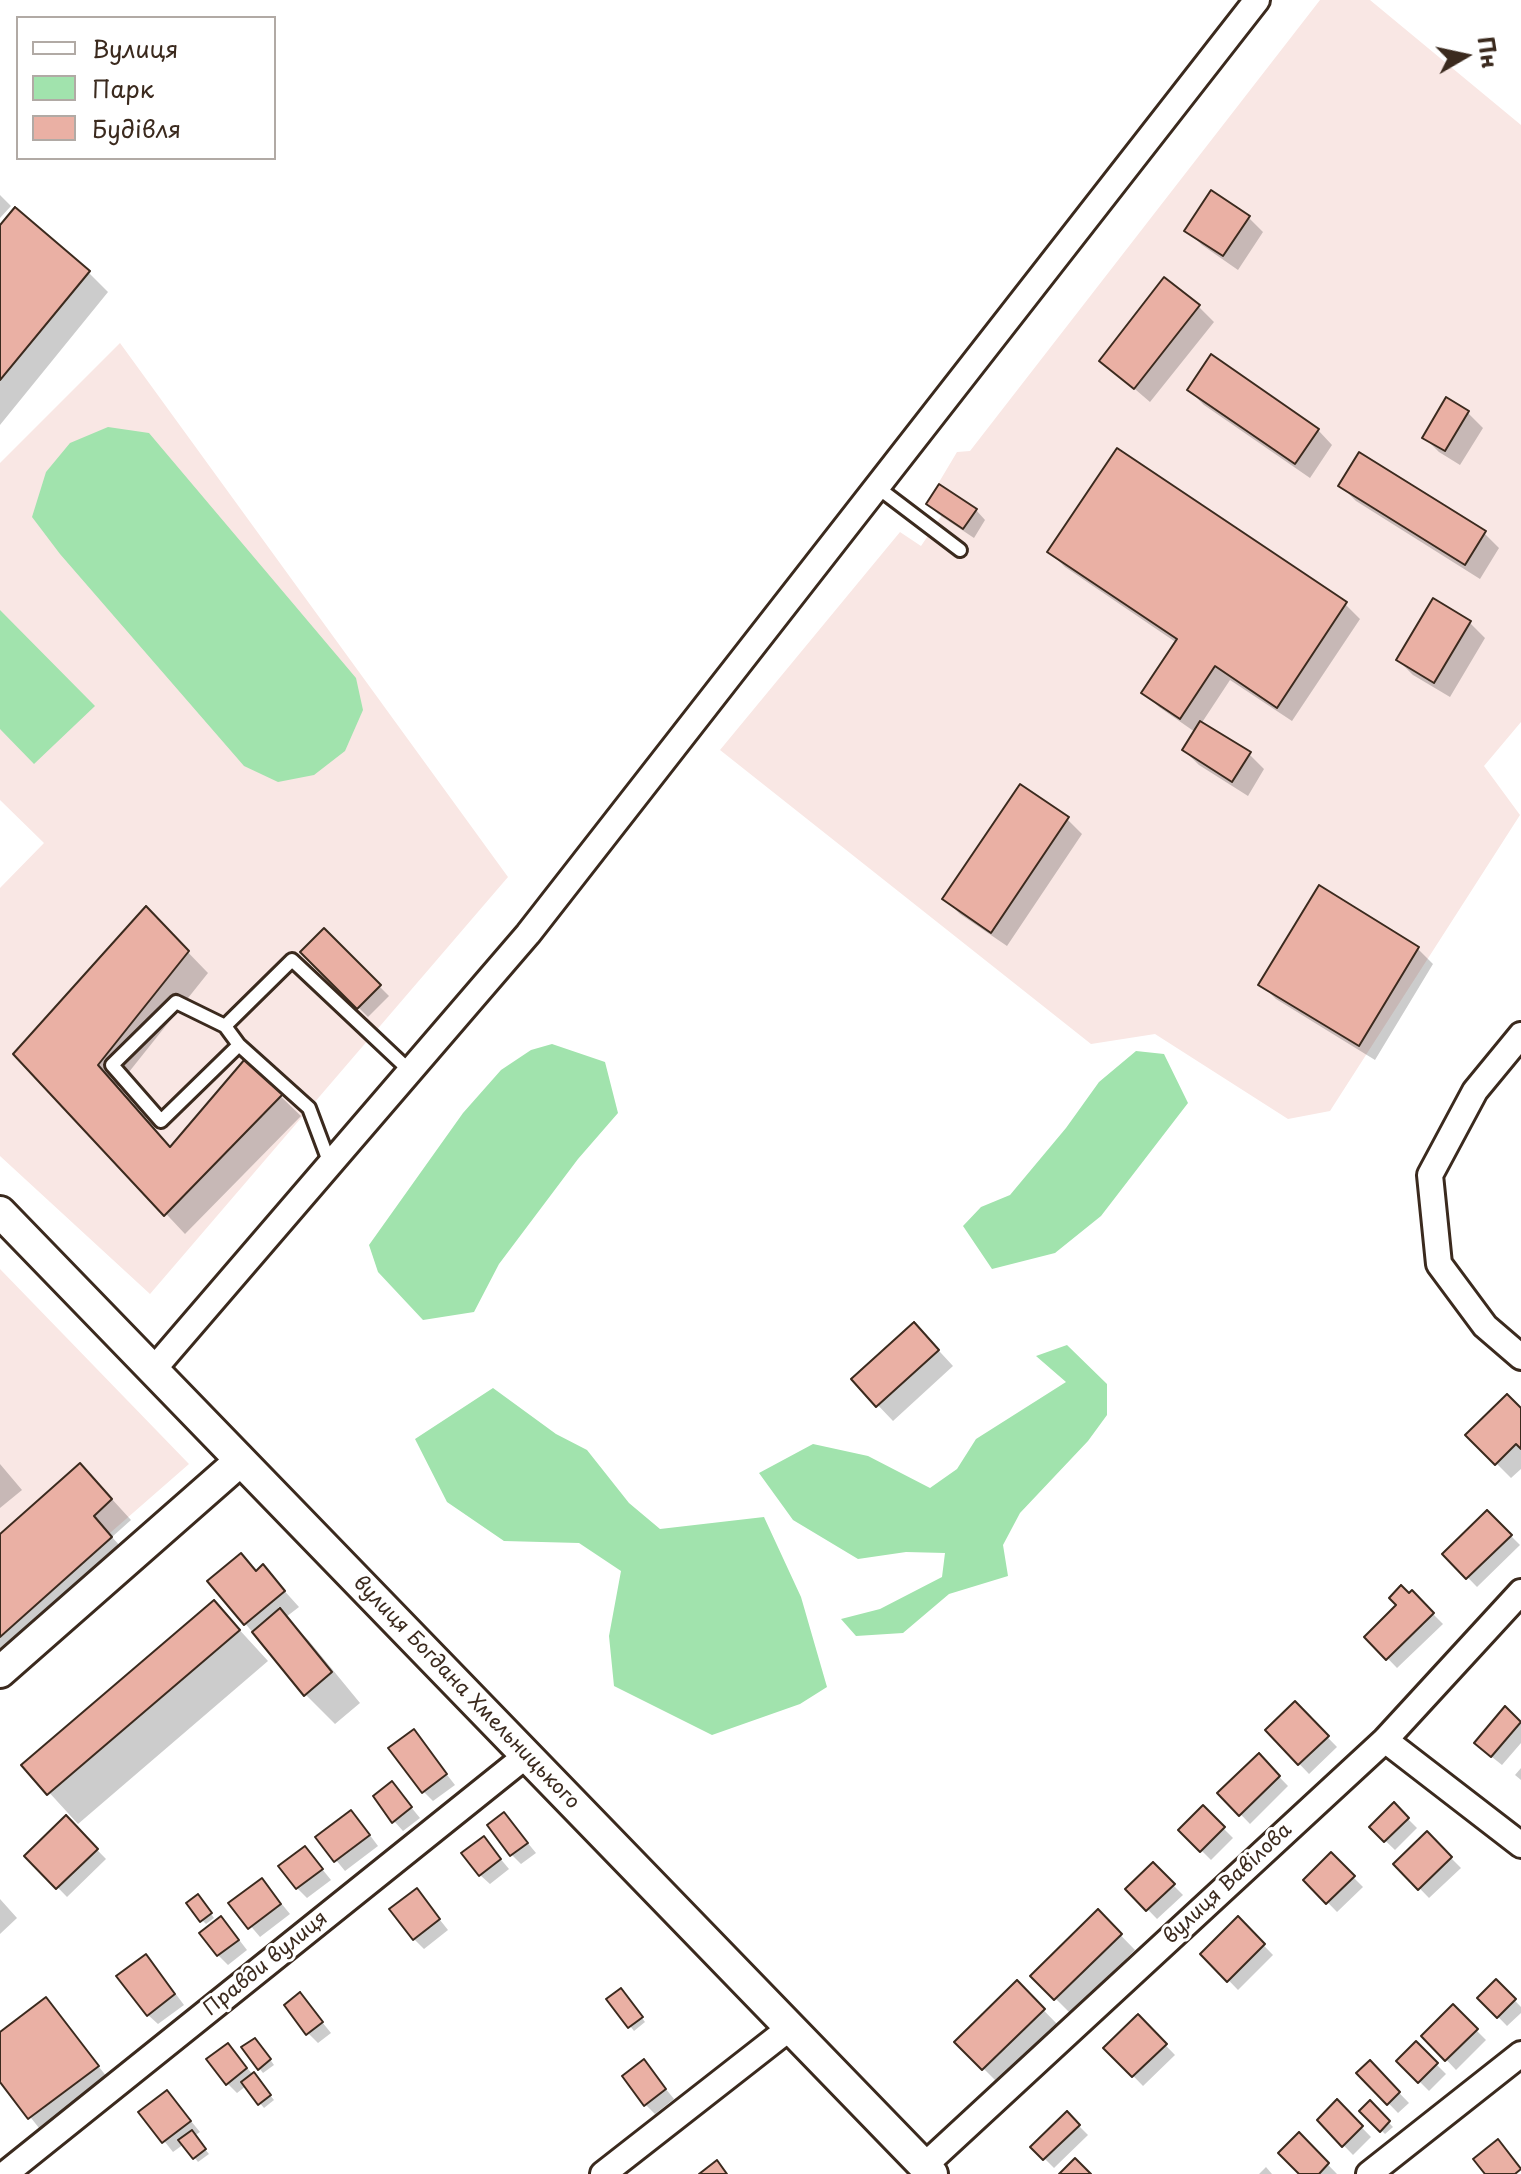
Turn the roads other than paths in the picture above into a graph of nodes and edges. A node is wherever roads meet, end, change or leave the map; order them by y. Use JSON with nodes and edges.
{"nodes":[{"id":1,"x":1257,"y":0,"type":"edge"},
{"id":2,"x":877,"y":487,"type":"junction"},
{"id":3,"x":960,"y":550,"type":"dead end"},
{"id":4,"x":225,"y":1026,"type":"junction"},
{"id":5,"x":1521,"y":1035,"type":"edge"},
{"id":6,"x":239,"y":1045,"type":"junction"},
{"id":7,"x":410,"y":1071,"type":"junction"},
{"id":8,"x":330,"y":1164,"type":"junction"},
{"id":9,"x":0,"y":1212,"type":"edge"},
{"id":10,"x":1521,"y":1357,"type":"edge"},
{"id":11,"x":153,"y":1370,"type":"junction"},
{"id":12,"x":240,"y":1461,"type":"junction"},
{"id":13,"x":1521,"y":1592,"type":"edge"},
{"id":14,"x":0,"y":1672,"type":"edge"},
{"id":15,"x":1385,"y":1740,"type":"junction"},
{"id":16,"x":527,"y":1755,"type":"junction"},
{"id":17,"x":1521,"y":1845,"type":"edge"},
{"id":18,"x":791,"y":2027,"type":"junction"},
{"id":19,"x":1521,"y":2054,"type":"edge"},
{"id":20,"x":928,"y":2170,"type":"edge"},
{"id":21,"x":5,"y":2174,"type":"edge"},
{"id":22,"x":603,"y":2174,"type":"edge"},
{"id":23,"x":1369,"y":2174,"type":"edge"}],
"edges":[{"from":1,"to":2,"type":"street"},
{"from":2,"to":3,"type":"lane"},
{"from":2,"to":7,"type":"street"},
{"from":4,"to":6,"type":"lane"},
{"from":4,"to":6,"type":"lane"},
{"from":4,"to":7,"type":"lane"},
{"from":5,"to":10,"type":"street"},
{"from":6,"to":8,"type":"lane"},
{"from":7,"to":8,"type":"street"},
{"from":8,"to":11,"type":"street"},
{"from":9,"to":11,"type":"street","name":"вулиця Богдана Хмельницького"},
{"from":11,"to":12,"type":"street","name":"вулиця Богдана Хмельницького"},
{"from":12,"to":14,"type":"street"},
{"from":12,"to":16,"type":"street","name":"вулиця Богдана Хмельницького"},
{"from":13,"to":15,"type":"street","name":"вулиця Вавілова"},
{"from":15,"to":17,"type":"street"},
{"from":15,"to":20,"type":"street","name":"вулиця Вавілова"},
{"from":16,"to":18,"type":"street","name":"вулиця Богдана Хмельницького"},
{"from":16,"to":21,"type":"street","name":"Правди вулиця"},
{"from":18,"to":20,"type":"street","name":"вулиця Богдана Хмельницького"},
{"from":18,"to":22,"type":"street"},
{"from":19,"to":23,"type":"street"}]}
